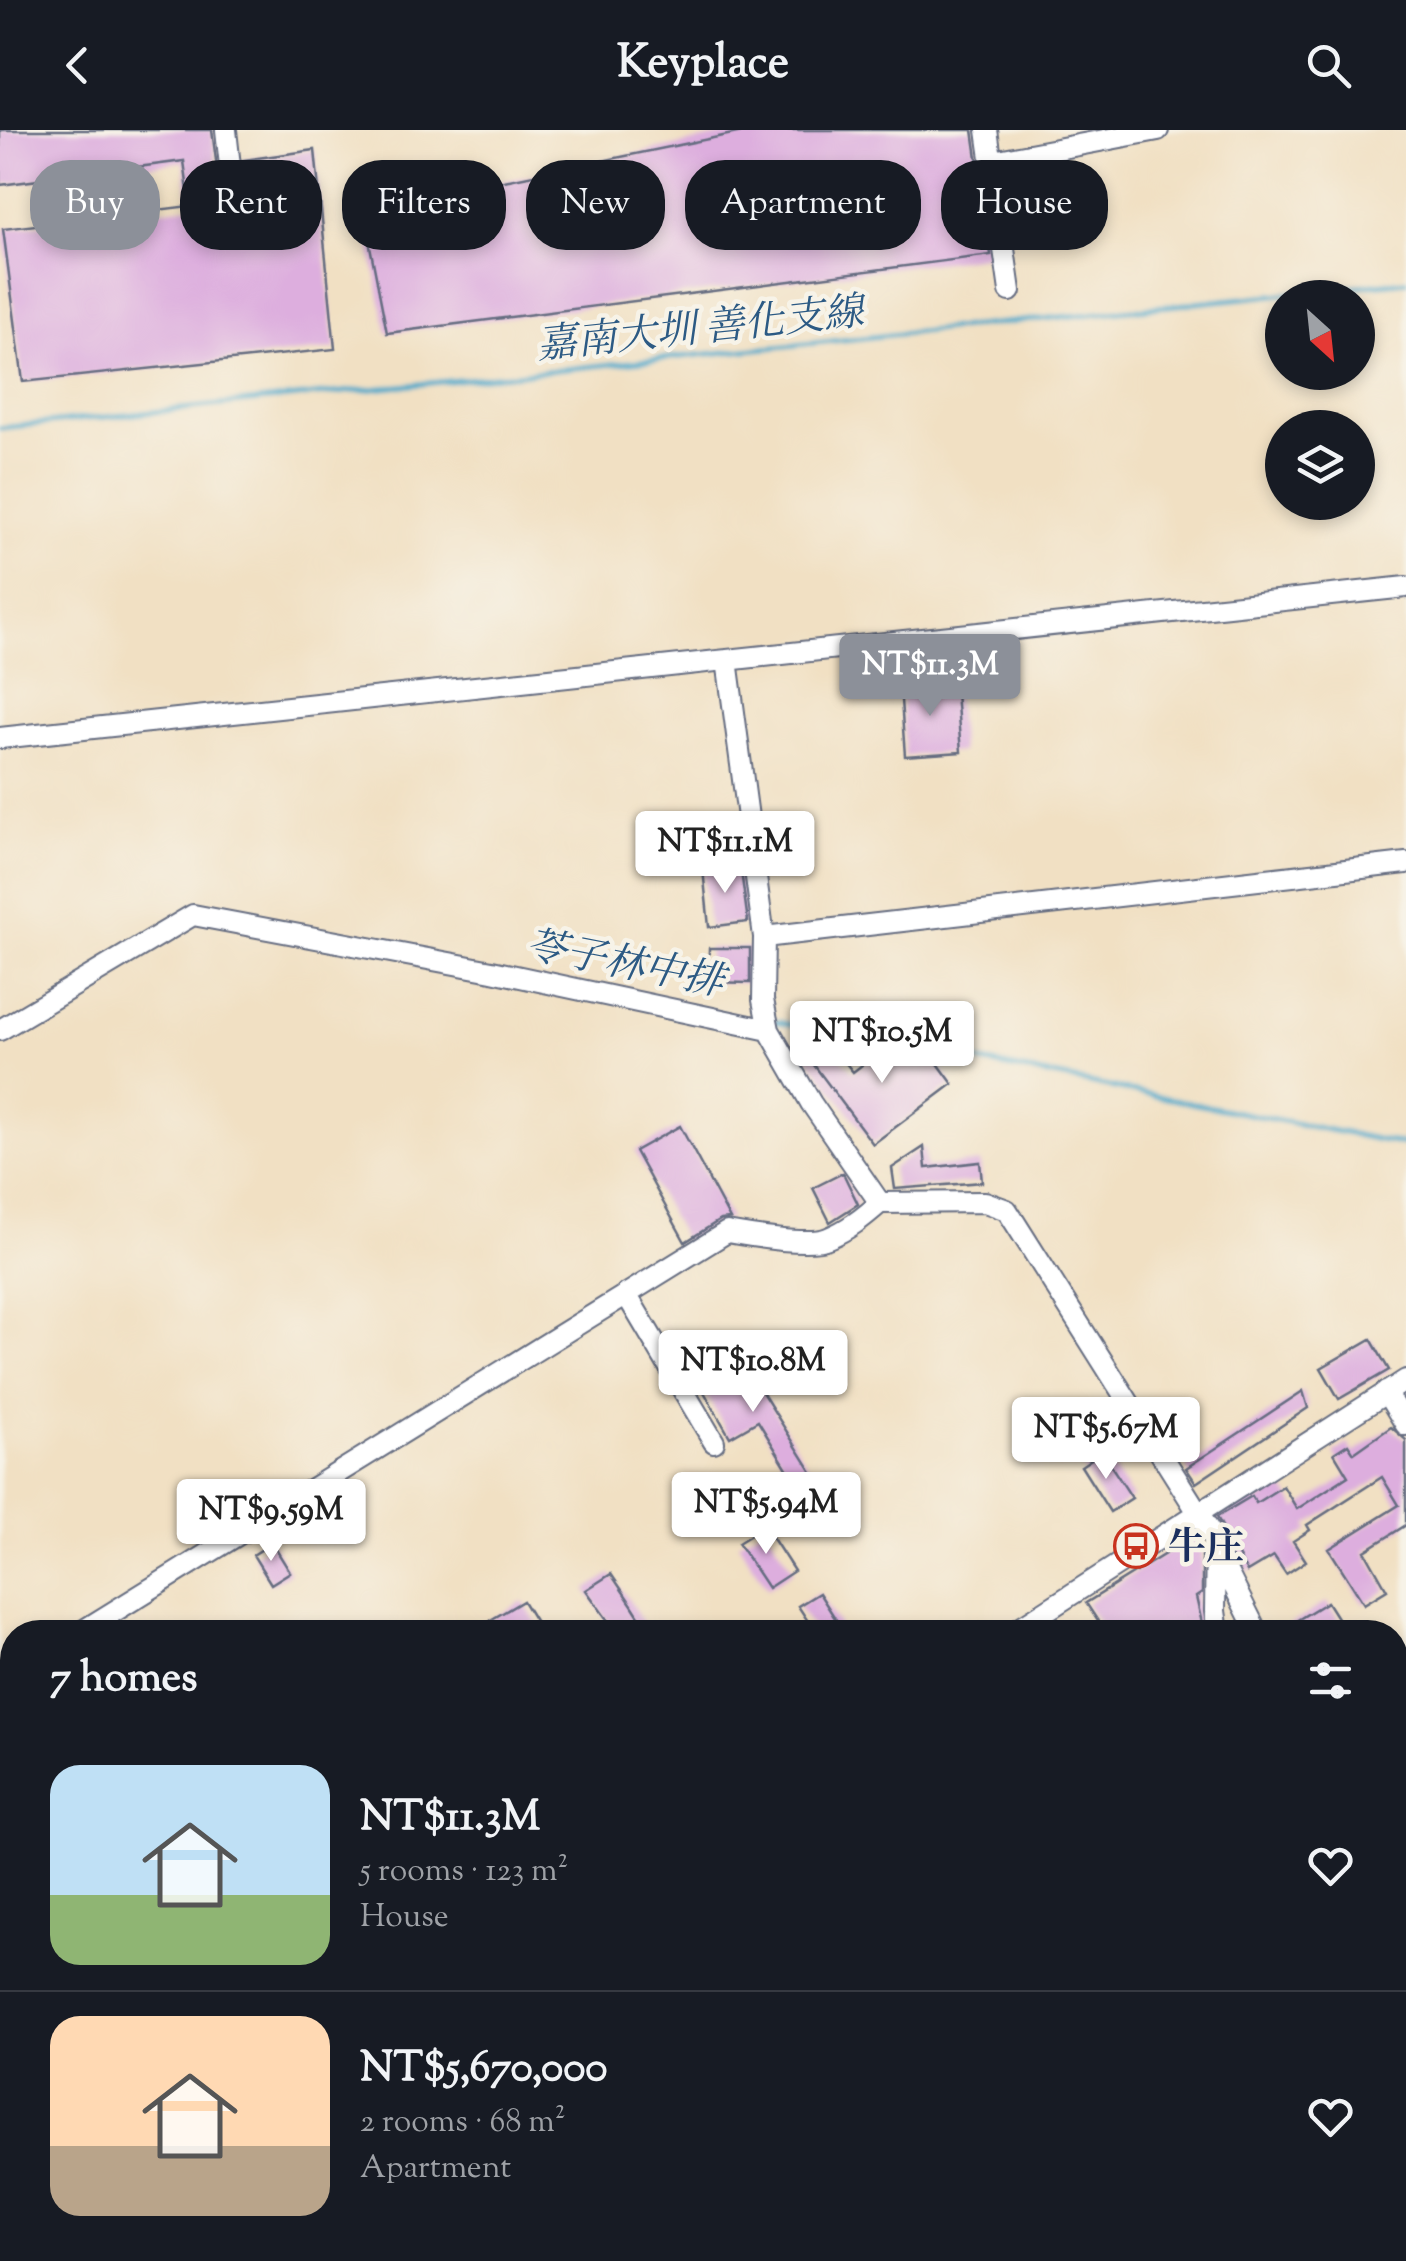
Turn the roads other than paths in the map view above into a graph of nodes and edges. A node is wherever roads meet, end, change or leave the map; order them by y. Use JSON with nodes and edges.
{"nodes":[{"id":1,"x":226,"y":130,"type":"edge"},
{"id":2,"x":987,"y":130,"type":"edge"},
{"id":3,"x":1158,"y":130,"type":"edge"},
{"id":4,"x":229,"y":160,"type":"edge"},
{"id":5,"x":993,"y":160,"type":"edge"},
{"id":6,"x":998,"y":160,"type":"edge"},
{"id":7,"x":1005,"y":250,"type":"edge"},
{"id":8,"x":1010,"y":291,"type":"dead end"},
{"id":9,"x":1406,"y":586,"type":"edge"},
{"id":10,"x":727,"y":660,"type":"junction"},
{"id":11,"x":0,"y":738,"type":"edge"},
{"id":12,"x":1406,"y":863,"type":"edge"},
{"id":13,"x":764,"y":937,"type":"junction"},
{"id":14,"x":768,"y":1028,"type":"junction"},
{"id":15,"x":0,"y":1030,"type":"edge"},
{"id":16,"x":880,"y":1203,"type":"junction"},
{"id":17,"x":626,"y":1294,"type":"junction"},
{"id":18,"x":1406,"y":1380,"type":"edge"},
{"id":19,"x":1386,"y":1392,"type":"junction"},
{"id":20,"x":1406,"y":1425,"type":"edge"},
{"id":21,"x":714,"y":1442,"type":"dead end"},
{"id":22,"x":1198,"y":1513,"type":"junction"},
{"id":23,"x":1218,"y":1552,"type":"junction"},
{"id":24,"x":100,"y":1620,"type":"edge"},
{"id":25,"x":1032,"y":1620,"type":"edge"},
{"id":26,"x":1216,"y":1620,"type":"edge"},
{"id":27,"x":1251,"y":1620,"type":"edge"}],
"edges":[{"from":1,"to":4,"type":"street"},
{"from":2,"to":5,"type":"street"},
{"from":3,"to":6,"type":"street"},
{"from":7,"to":8,"type":"street"},
{"from":9,"to":10,"type":"street"},
{"from":10,"to":11,"type":"street"},
{"from":10,"to":13,"type":"street"},
{"from":12,"to":13,"type":"street"},
{"from":13,"to":14,"type":"street"},
{"from":14,"to":15,"type":"street"},
{"from":14,"to":16,"type":"street"},
{"from":16,"to":17,"type":"street"},
{"from":16,"to":22,"type":"street"},
{"from":17,"to":21,"type":"street"},
{"from":17,"to":24,"type":"street"},
{"from":18,"to":19,"type":"street"},
{"from":19,"to":20,"type":"street"},
{"from":19,"to":22,"type":"street"},
{"from":22,"to":23,"type":"street"},
{"from":22,"to":25,"type":"street"},
{"from":23,"to":26,"type":"street"},
{"from":23,"to":27,"type":"street"}]}
